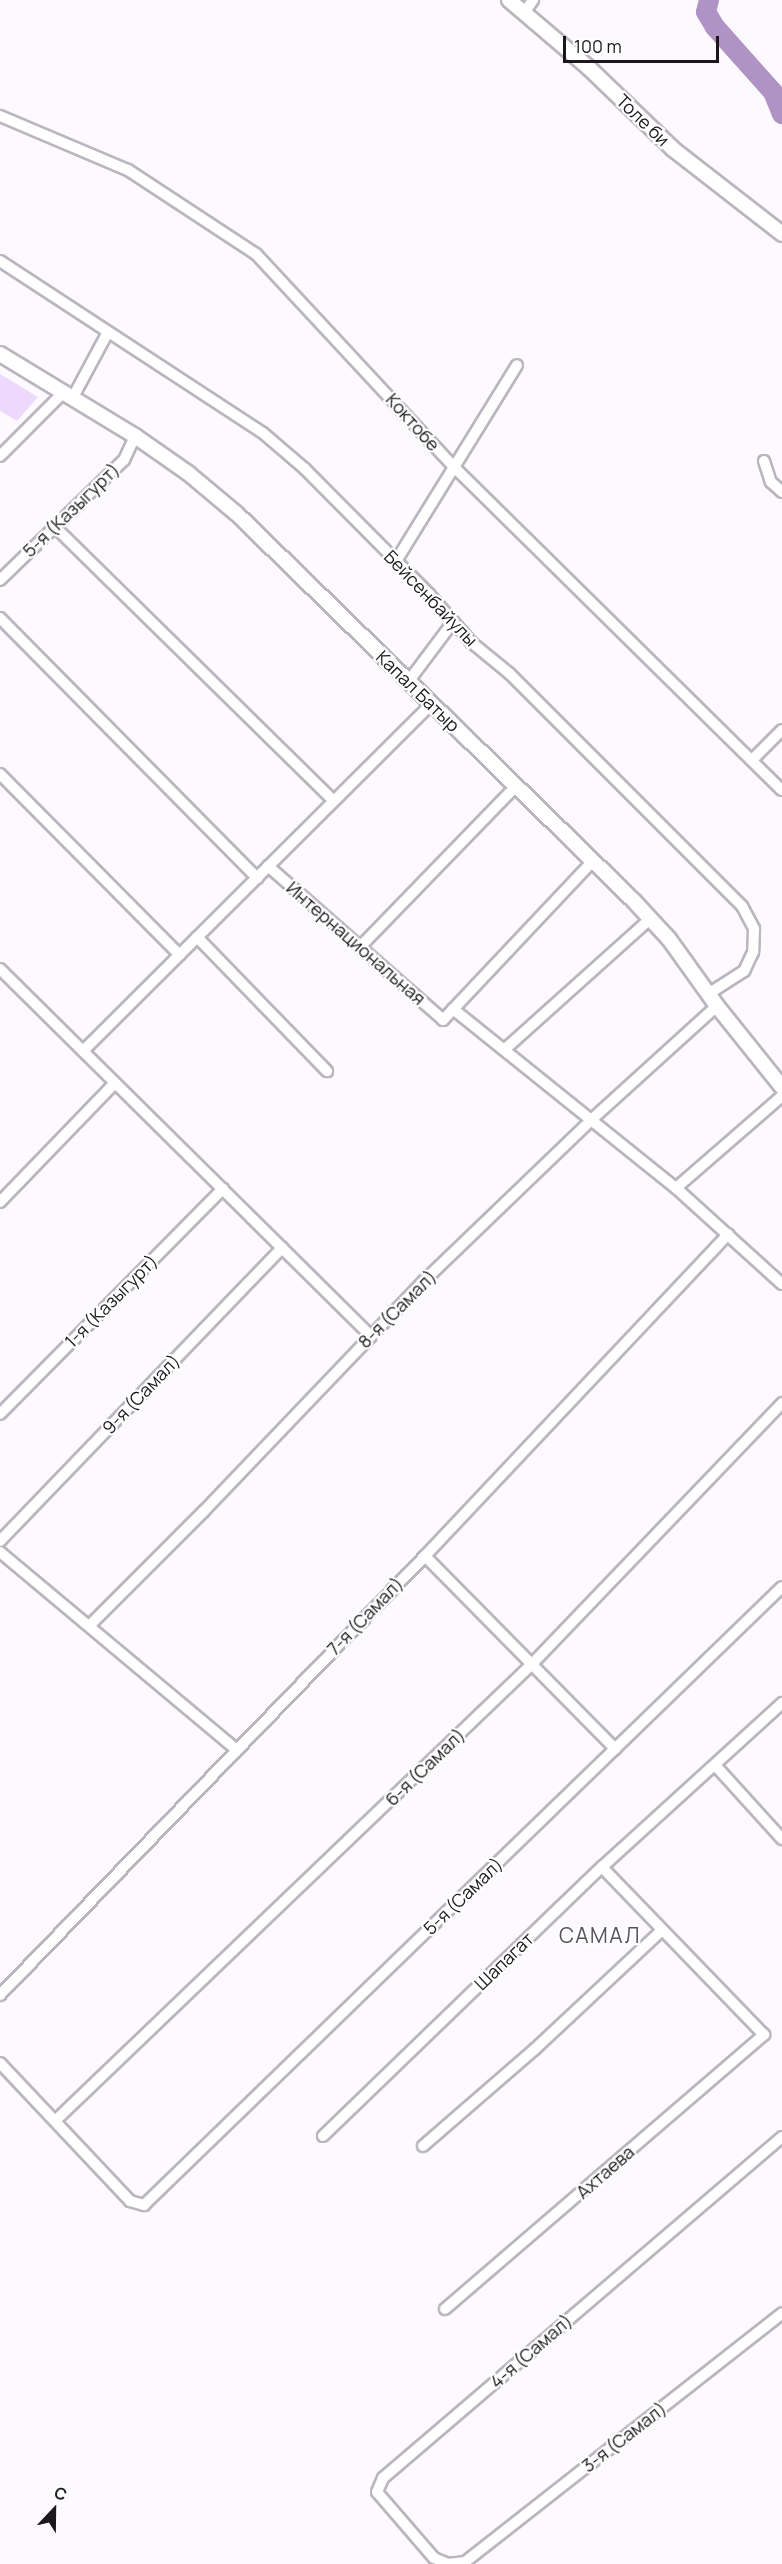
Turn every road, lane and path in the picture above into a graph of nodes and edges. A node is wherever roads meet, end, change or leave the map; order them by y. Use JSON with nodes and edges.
{"nodes":[{"id":1,"x":508,"y":0,"type":"edge"},
{"id":2,"x":533,"y":0,"type":"edge"},
{"id":3,"x":524,"y":13,"type":"junction"},
{"id":4,"x":0,"y":116,"type":"edge"},
{"id":5,"x":782,"y":234,"type":"edge"},
{"id":6,"x":0,"y":261,"type":"edge"},
{"id":7,"x":108,"y":332,"type":"junction"},
{"id":8,"x":0,"y":354,"type":"edge"},
{"id":9,"x":517,"y":365,"type":"dead end"},
{"id":10,"x":68,"y":396,"type":"junction"},
{"id":11,"x":135,"y":436,"type":"junction"},
{"id":12,"x":0,"y":456,"type":"edge"},
{"id":13,"x":764,"y":461,"type":"dead end"},
{"id":14,"x":454,"y":467,"type":"junction"},
{"id":15,"x":782,"y":492,"type":"edge"},
{"id":16,"x":54,"y":526,"type":"junction"},
{"id":17,"x":396,"y":561,"type":"junction"},
{"id":18,"x":0,"y":580,"type":"edge"},
{"id":19,"x":0,"y":618,"type":"edge"},
{"id":20,"x":453,"y":622,"type":"junction"},
{"id":21,"x":408,"y":682,"type":"junction"},
{"id":22,"x":431,"y":704,"type":"junction"},
{"id":23,"x":782,"y":730,"type":"edge"},
{"id":24,"x":752,"y":760,"type":"junction"},
{"id":25,"x":0,"y":774,"type":"edge"},
{"id":26,"x":517,"y":785,"type":"junction"},
{"id":27,"x":782,"y":790,"type":"edge"},
{"id":28,"x":334,"y":801,"type":"junction"},
{"id":29,"x":593,"y":861,"type":"junction"},
{"id":30,"x":268,"y":866,"type":"junction"},
{"id":31,"x":257,"y":878,"type":"junction"},
{"id":32,"x":650,"y":919,"type":"junction"},
{"id":33,"x":197,"y":937,"type":"junction"},
{"id":34,"x":360,"y":947,"type":"junction"},
{"id":35,"x":180,"y":955,"type":"junction"},
{"id":36,"x":3,"y":977,"type":"edge"},
{"id":37,"x":708,"y":994,"type":"junction"},
{"id":38,"x":717,"y":1006,"type":"junction"},
{"id":39,"x":453,"y":1009,"type":"junction"},
{"id":40,"x":504,"y":1050,"type":"junction"},
{"id":41,"x":83,"y":1051,"type":"junction"},
{"id":42,"x":327,"y":1071,"type":"dead end"},
{"id":43,"x":115,"y":1083,"type":"junction"},
{"id":44,"x":782,"y":1087,"type":"edge"},
{"id":45,"x":782,"y":1096,"type":"edge"},
{"id":46,"x":590,"y":1121,"type":"junction"},
{"id":47,"x":676,"y":1188,"type":"junction"},
{"id":48,"x":223,"y":1189,"type":"junction"},
{"id":49,"x":0,"y":1202,"type":"edge"},
{"id":50,"x":728,"y":1234,"type":"junction"},
{"id":51,"x":282,"y":1248,"type":"junction"},
{"id":52,"x":782,"y":1284,"type":"edge"},
{"id":53,"x":370,"y":1335,"type":"junction"},
{"id":54,"x":782,"y":1403,"type":"edge"},
{"id":55,"x":0,"y":1414,"type":"edge"},
{"id":56,"x":0,"y":1541,"type":"edge"},
{"id":57,"x":0,"y":1552,"type":"edge"},
{"id":58,"x":424,"y":1556,"type":"junction"},
{"id":59,"x":782,"y":1587,"type":"edge"},
{"id":60,"x":90,"y":1625,"type":"junction"},
{"id":61,"x":531,"y":1665,"type":"junction"},
{"id":62,"x":782,"y":1703,"type":"edge"},
{"id":63,"x":236,"y":1749,"type":"junction"},
{"id":64,"x":615,"y":1749,"type":"junction"},
{"id":65,"x":715,"y":1765,"type":"junction"},
{"id":66,"x":782,"y":1839,"type":"edge"},
{"id":67,"x":602,"y":1867,"type":"junction"},
{"id":68,"x":661,"y":1931,"type":"junction"},
{"id":69,"x":0,"y":1995,"type":"edge"},
{"id":70,"x":0,"y":2062,"type":"edge"},
{"id":71,"x":56,"y":2120,"type":"junction"},
{"id":72,"x":323,"y":2136,"type":"dead end"},
{"id":73,"x":782,"y":2137,"type":"edge"},
{"id":74,"x":423,"y":2146,"type":"dead end"},
{"id":75,"x":445,"y":2309,"type":"dead end"},
{"id":76,"x":782,"y":2313,"type":"edge"},
{"id":77,"x":465,"y":2562,"type":"joint"}],
"edges":[{"from":1,"to":3,"type":"main road","name":"Толе би"},
{"from":2,"to":3,"type":"street"},
{"from":3,"to":5,"type":"main road","name":"Толе би"},
{"from":4,"to":14,"type":"street","name":"Коктобе"},
{"from":6,"to":7,"type":"street","name":"Бейсенбайулы"},
{"from":7,"to":10,"type":"street"},
{"from":7,"to":17,"type":"street","name":"Бейсенбайулы"},
{"from":8,"to":10,"type":"main road","name":"Капал Батыр"},
{"from":9,"to":14,"type":"street"},
{"from":10,"to":11,"type":"main road","name":"Капал Батыр"},
{"from":10,"to":12,"type":"street"},
{"from":11,"to":16,"type":"street","name":"5-я (Казыгурт)"},
{"from":11,"to":21,"type":"main road","name":"Капал Батыр"},
{"from":13,"to":15,"type":"street"},
{"from":14,"to":17,"type":"street"},
{"from":14,"to":24,"type":"street","name":"Коктобе"},
{"from":16,"to":18,"type":"street","name":"5-я (Казыгурт)"},
{"from":16,"to":28,"type":"street"},
{"from":17,"to":20,"type":"street","name":"Бейсенбайулы"},
{"from":19,"to":31,"type":"street"},
{"from":20,"to":21,"type":"street"},
{"from":20,"to":37,"type":"street","name":"Бейсенбайулы"},
{"from":21,"to":22,"type":"main road","name":"Капал Батыр"},
{"from":22,"to":26,"type":"main road","name":"Капал Батыр"},
{"from":22,"to":28,"type":"street"},
{"from":23,"to":24,"type":"street"},
{"from":24,"to":27,"type":"street","name":"Коктобе"},
{"from":25,"to":35,"type":"street"},
{"from":26,"to":29,"type":"main road","name":"Капал Батыр"},
{"from":26,"to":34,"type":"street"},
{"from":28,"to":30,"type":"street"},
{"from":29,"to":32,"type":"main road","name":"Капал Батыр"},
{"from":29,"to":39,"type":"street"},
{"from":30,"to":31,"type":"street"},
{"from":30,"to":34,"type":"street","name":"Интернациональная"},
{"from":31,"to":33,"type":"street"},
{"from":32,"to":37,"type":"main road","name":"Капал Батыр"},
{"from":32,"to":40,"type":"street"},
{"from":33,"to":35,"type":"street"},
{"from":33,"to":42,"type":"street"},
{"from":34,"to":39,"type":"street","name":"Интернациональная"},
{"from":35,"to":41,"type":"street"},
{"from":36,"to":41,"type":"street"},
{"from":37,"to":38,"type":"main road","name":"Капал Батыр"},
{"from":38,"to":44,"type":"main road","name":"Капал Батыр"},
{"from":38,"to":46,"type":"street","name":"8-я (Самал)"},
{"from":39,"to":40,"type":"street"},
{"from":40,"to":46,"type":"street"},
{"from":41,"to":43,"type":"street"},
{"from":43,"to":48,"type":"street"},
{"from":43,"to":49,"type":"street"},
{"from":45,"to":47,"type":"street"},
{"from":46,"to":47,"type":"street"},
{"from":46,"to":53,"type":"street","name":"8-я (Самал)"},
{"from":47,"to":50,"type":"street"},
{"from":48,"to":51,"type":"street"},
{"from":48,"to":55,"type":"street","name":"1-я (Казыгурт)"},
{"from":50,"to":52,"type":"street"},
{"from":50,"to":58,"type":"street","name":"7-я (Самал)"},
{"from":51,"to":53,"type":"street"},
{"from":51,"to":56,"type":"street","name":"9-я (Самал)"},
{"from":53,"to":60,"type":"street","name":"8-я (Самал)"},
{"from":54,"to":61,"type":"street","name":"6-я (Самал)"},
{"from":57,"to":60,"type":"street"},
{"from":58,"to":61,"type":"street"},
{"from":58,"to":63,"type":"street","name":"7-я (Самал)"},
{"from":59,"to":64,"type":"street","name":"5-я (Самал)"},
{"from":60,"to":63,"type":"street"},
{"from":61,"to":64,"type":"street"},
{"from":61,"to":71,"type":"street","name":"6-я (Самал)"},
{"from":62,"to":65,"type":"street","name":"Шапагат"},
{"from":63,"to":69,"type":"street","name":"7-я (Самал)"},
{"from":64,"to":71,"type":"street","name":"5-я (Самал)"},
{"from":65,"to":66,"type":"street"},
{"from":65,"to":67,"type":"street","name":"Шапагат"},
{"from":67,"to":68,"type":"street"},
{"from":67,"to":72,"type":"street","name":"Шапагат"},
{"from":68,"to":74,"type":"street"},
{"from":68,"to":75,"type":"street","name":"Ахтаева"},
{"from":70,"to":71,"type":"street"},
{"from":73,"to":77,"type":"street","name":"4-я (Самал)"},
{"from":76,"to":77,"type":"street","name":"3-я (Самал)"}]}
